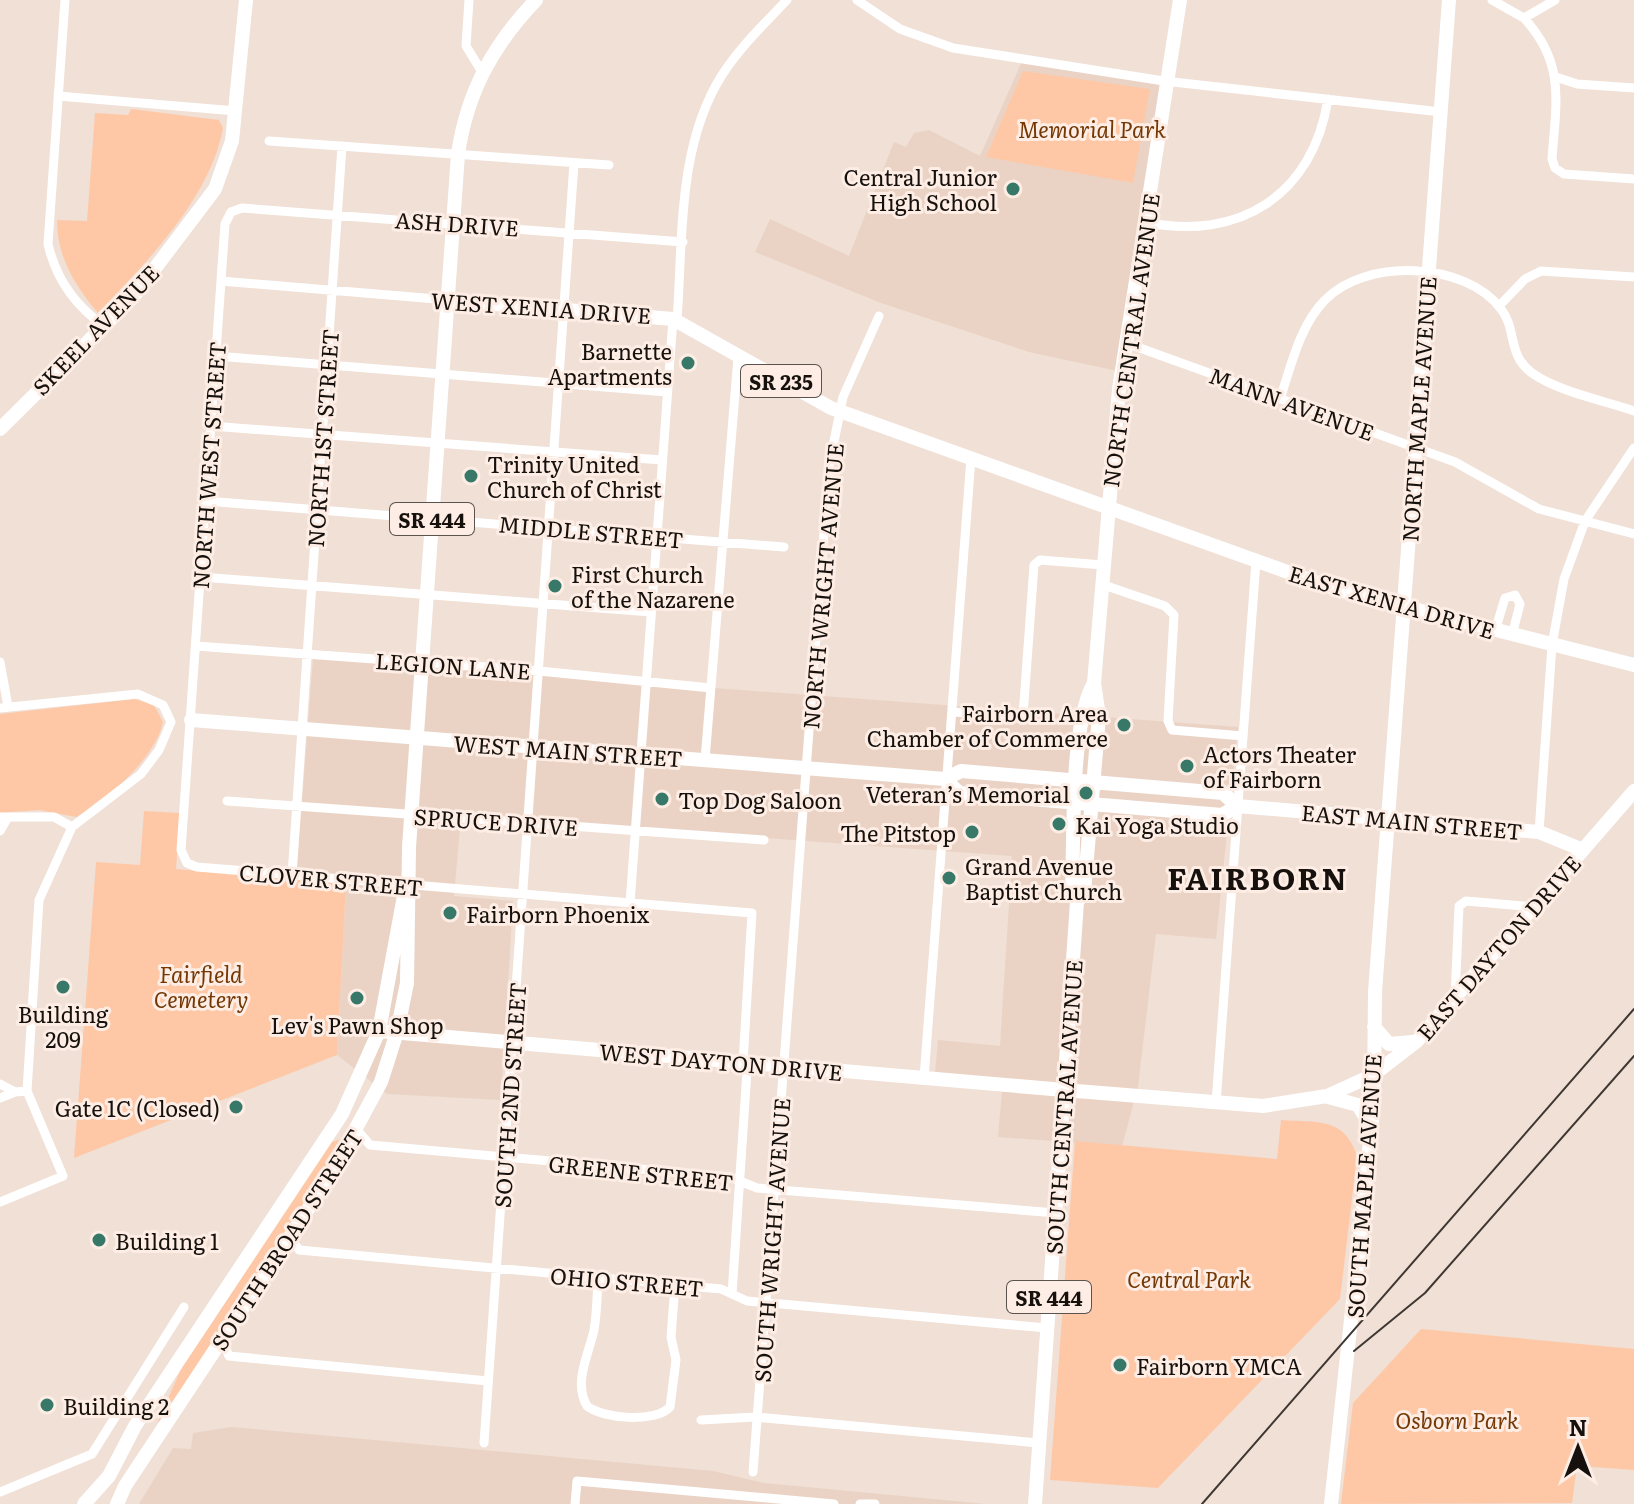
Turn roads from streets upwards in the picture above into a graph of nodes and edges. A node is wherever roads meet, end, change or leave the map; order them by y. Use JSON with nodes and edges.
{"nodes":[{"id":1,"x":65,"y":0,"type":"edge"},
{"id":2,"x":246,"y":0,"type":"edge"},
{"id":3,"x":469,"y":0,"type":"edge"},
{"id":4,"x":536,"y":0,"type":"edge"},
{"id":5,"x":787,"y":0,"type":"edge"},
{"id":6,"x":857,"y":0,"type":"edge"},
{"id":7,"x":1180,"y":0,"type":"edge"},
{"id":8,"x":1449,"y":0,"type":"edge"},
{"id":9,"x":1492,"y":0,"type":"edge"},
{"id":10,"x":1555,"y":0,"type":"edge"},
{"id":11,"x":1524,"y":18,"type":"junction"},
{"id":12,"x":482,"y":72,"type":"junction"},
{"id":13,"x":1556,"y":77,"type":"junction"},
{"id":14,"x":1167,"y":80,"type":"junction"},
{"id":15,"x":1634,"y":88,"type":"edge"},
{"id":16,"x":58,"y":96,"type":"junction"},
{"id":17,"x":1328,"y":99,"type":"junction"},
{"id":18,"x":236,"y":111,"type":"junction"},
{"id":19,"x":1441,"y":112,"type":"junction"},
{"id":20,"x":269,"y":141,"type":"dead end"},
{"id":21,"x":342,"y":146,"type":"junction"},
{"id":22,"x":458,"y":154,"type":"junction"},
{"id":23,"x":574,"y":163,"type":"junction"},
{"id":24,"x":609,"y":165,"type":"dead end"},
{"id":25,"x":1634,"y":179,"type":"edge"},
{"id":26,"x":231,"y":212,"type":"joint"},
{"id":27,"x":337,"y":215,"type":"junction"},
{"id":28,"x":453,"y":222,"type":"junction"},
{"id":29,"x":1145,"y":222,"type":"junction"},
{"id":30,"x":569,"y":232,"type":"junction"},
{"id":31,"x":683,"y":242,"type":"junction"},
{"id":32,"x":1429,"y":273,"type":"junction"},
{"id":33,"x":1634,"y":277,"type":"edge"},
{"id":34,"x":221,"y":281,"type":"junction"},
{"id":35,"x":332,"y":290,"type":"junction"},
{"id":36,"x":448,"y":300,"type":"junction"},
{"id":37,"x":1499,"y":306,"type":"junction"},
{"id":38,"x":564,"y":308,"type":"junction"},
{"id":39,"x":879,"y":316,"type":"dead end"},
{"id":40,"x":675,"y":320,"type":"junction"},
{"id":41,"x":104,"y":326,"type":"junction"},
{"id":42,"x":1126,"y":343,"type":"junction"},
{"id":43,"x":216,"y":356,"type":"junction"},
{"id":44,"x":738,"y":357,"type":"junction"},
{"id":45,"x":327,"y":366,"type":"junction"},
{"id":46,"x":442,"y":375,"type":"junction"},
{"id":47,"x":559,"y":383,"type":"junction"},
{"id":48,"x":667,"y":392,"type":"junction"},
{"id":49,"x":1280,"y":399,"type":"junction"},
{"id":50,"x":840,"y":411,"type":"junction"},
{"id":51,"x":1634,"y":411,"type":"edge"},
{"id":52,"x":211,"y":426,"type":"junction"},
{"id":53,"x":0,"y":429,"type":"edge"},
{"id":54,"x":323,"y":434,"type":"junction"},
{"id":55,"x":437,"y":443,"type":"junction"},
{"id":56,"x":1415,"y":447,"type":"junction"},
{"id":57,"x":1634,"y":448,"type":"edge"},
{"id":58,"x":554,"y":453,"type":"junction"},
{"id":59,"x":971,"y":458,"type":"junction"},
{"id":60,"x":662,"y":460,"type":"junction"},
{"id":61,"x":206,"y":501,"type":"junction"},
{"id":62,"x":1109,"y":508,"type":"junction"},
{"id":63,"x":317,"y":510,"type":"junction"},
{"id":64,"x":432,"y":519,"type":"junction"},
{"id":65,"x":1585,"y":521,"type":"junction"},
{"id":66,"x":548,"y":528,"type":"junction"},
{"id":67,"x":1634,"y":534,"type":"edge"},
{"id":68,"x":657,"y":537,"type":"junction"},
{"id":69,"x":722,"y":542,"type":"junction"},
{"id":70,"x":784,"y":547,"type":"dead end"},
{"id":71,"x":1256,"y":561,"type":"junction"},
{"id":72,"x":1103,"y":565,"type":"junction"},
{"id":73,"x":201,"y":577,"type":"junction"},
{"id":74,"x":1101,"y":584,"type":"junction"},
{"id":75,"x":312,"y":586,"type":"junction"},
{"id":76,"x":426,"y":595,"type":"junction"},
{"id":77,"x":543,"y":604,"type":"junction"},
{"id":78,"x":1404,"y":607,"type":"junction"},
{"id":79,"x":651,"y":612,"type":"junction"},
{"id":80,"x":1495,"y":631,"type":"junction"},
{"id":81,"x":1512,"y":635,"type":"junction"},
{"id":82,"x":1552,"y":645,"type":"junction"},
{"id":83,"x":196,"y":646,"type":"junction"},
{"id":84,"x":308,"y":654,"type":"junction"},
{"id":85,"x":0,"y":662,"type":"edge"},
{"id":86,"x":421,"y":663,"type":"junction"},
{"id":87,"x":1634,"y":665,"type":"edge"},
{"id":88,"x":539,"y":671,"type":"junction"},
{"id":89,"x":646,"y":682,"type":"junction"},
{"id":90,"x":1094,"y":683,"type":"junction"},
{"id":91,"x":711,"y":688,"type":"junction"},
{"id":92,"x":4,"y":707,"type":"edge"},
{"id":93,"x":952,"y":712,"type":"junction"},
{"id":94,"x":191,"y":720,"type":"junction"},
{"id":95,"x":303,"y":729,"type":"junction"},
{"id":96,"x":1243,"y":736,"type":"junction"},
{"id":97,"x":417,"y":738,"type":"junction"},
{"id":98,"x":534,"y":747,"type":"junction"},
{"id":99,"x":641,"y":755,"type":"junction"},
{"id":100,"x":705,"y":760,"type":"junction"},
{"id":101,"x":807,"y":768,"type":"junction"},
{"id":102,"x":945,"y":779,"type":"junction"},
{"id":103,"x":1078,"y":780,"type":"junction"},
{"id":104,"x":1095,"y":781,"type":"junction"},
{"id":105,"x":1634,"y":791,"type":"edge"},
{"id":106,"x":227,"y":801,"type":"dead end"},
{"id":107,"x":1077,"y":801,"type":"junction"},
{"id":108,"x":1094,"y":803,"type":"junction"},
{"id":109,"x":298,"y":806,"type":"junction"},
{"id":110,"x":1237,"y":806,"type":"junction"},
{"id":111,"x":411,"y":816,"type":"junction"},
{"id":112,"x":4,"y":817,"type":"edge"},
{"id":113,"x":1389,"y":819,"type":"junction"},
{"id":114,"x":528,"y":822,"type":"junction"},
{"id":115,"x":72,"y":827,"type":"junction"},
{"id":116,"x":635,"y":830,"type":"junction"},
{"id":117,"x":0,"y":831,"type":"edge"},
{"id":118,"x":1539,"y":832,"type":"junction"},
{"id":119,"x":764,"y":840,"type":"dead end"},
{"id":120,"x":1583,"y":850,"type":"junction"},
{"id":121,"x":197,"y":867,"type":"joint"},
{"id":122,"x":292,"y":875,"type":"junction"},
{"id":123,"x":406,"y":885,"type":"junction"},
{"id":124,"x":523,"y":895,"type":"junction"},
{"id":125,"x":1077,"y":902,"type":"junction"},
{"id":126,"x":630,"y":903,"type":"junction"},
{"id":127,"x":1534,"y":907,"type":"junction"},
{"id":128,"x":1455,"y":998,"type":"junction"},
{"id":129,"x":1374,"y":1027,"type":"junction"},
{"id":130,"x":379,"y":1031,"type":"junction"},
{"id":131,"x":397,"y":1032,"type":"junction"},
{"id":132,"x":1417,"y":1041,"type":"junction"},
{"id":133,"x":513,"y":1043,"type":"junction"},
{"id":134,"x":370,"y":1051,"type":"junction"},
{"id":135,"x":743,"y":1063,"type":"junction"},
{"id":136,"x":784,"y":1066,"type":"junction"},
{"id":137,"x":1373,"y":1075,"type":"junction"},
{"id":138,"x":924,"y":1078,"type":"junction"},
{"id":139,"x":0,"y":1084,"type":"edge"},
{"id":140,"x":1064,"y":1090,"type":"junction"},
{"id":141,"x":27,"y":1091,"type":"junction"},
{"id":142,"x":15,"y":1092,"type":"junction"},
{"id":143,"x":376,"y":1092,"type":"junction"},
{"id":144,"x":1327,"y":1096,"type":"junction"},
{"id":145,"x":0,"y":1098,"type":"edge"},
{"id":146,"x":1216,"y":1103,"type":"junction"},
{"id":147,"x":1371,"y":1127,"type":"junction"},
{"id":148,"x":357,"y":1130,"type":"junction"},
{"id":149,"x":505,"y":1158,"type":"junction"},
{"id":150,"x":740,"y":1180,"type":"junction"},
{"id":151,"x":774,"y":1188,"type":"junction"},
{"id":152,"x":0,"y":1202,"type":"edge"},
{"id":153,"x":1056,"y":1213,"type":"junction"},
{"id":154,"x":290,"y":1237,"type":"junction"},
{"id":155,"x":497,"y":1270,"type":"junction"},
{"id":156,"x":598,"y":1278,"type":"junction"},
{"id":157,"x":675,"y":1285,"type":"junction"},
{"id":158,"x":732,"y":1294,"type":"junction"},
{"id":159,"x":766,"y":1303,"type":"junction"},
{"id":160,"x":184,"y":1307,"type":"dead end"},
{"id":161,"x":1047,"y":1328,"type":"junction"},
{"id":162,"x":222,"y":1340,"type":"junction"},
{"id":163,"x":488,"y":1381,"type":"junction"},
{"id":164,"x":757,"y":1418,"type":"junction"},
{"id":165,"x":701,"y":1420,"type":"dead end"},
{"id":166,"x":484,"y":1443,"type":"dead end"},
{"id":167,"x":1039,"y":1443,"type":"junction"},
{"id":168,"x":753,"y":1472,"type":"dead end"},
{"id":169,"x":0,"y":1492,"type":"edge"},
{"id":170,"x":84,"y":1504,"type":"edge"},
{"id":171,"x":117,"y":1504,"type":"edge"},
{"id":172,"x":575,"y":1504,"type":"edge"},
{"id":173,"x":834,"y":1504,"type":"edge"},
{"id":174,"x":860,"y":1504,"type":"edge"},
{"id":175,"x":875,"y":1504,"type":"edge"},
{"id":176,"x":1035,"y":1504,"type":"edge"},
{"id":177,"x":1331,"y":1504,"type":"edge"}],
"edges":[{"from":1,"to":16,"type":"street"},
{"from":2,"to":18,"type":"street","name":"SKEEL AVENUE"},
{"from":3,"to":12,"type":"street"},
{"from":4,"to":12,"type":"street"},
{"from":5,"to":31,"type":"street"},
{"from":6,"to":14,"type":"street"},
{"from":7,"to":14,"type":"street","name":"NORTH CENTRAL AVENUE"},
{"from":8,"to":19,"type":"street","name":"NORTH MAPLE AVENUE"},
{"from":9,"to":11,"type":"street"},
{"from":10,"to":11,"type":"street"},
{"from":11,"to":13,"type":"street"},
{"from":12,"to":22,"type":"street"},
{"from":13,"to":15,"type":"street"},
{"from":13,"to":25,"type":"street"},
{"from":14,"to":17,"type":"street"},
{"from":14,"to":29,"type":"street","name":"NORTH CENTRAL AVENUE"},
{"from":16,"to":18,"type":"street"},
{"from":16,"to":41,"type":"street"},
{"from":17,"to":19,"type":"street"},
{"from":17,"to":29,"type":"street"},
{"from":18,"to":41,"type":"street","name":"SKEEL AVENUE"},
{"from":19,"to":32,"type":"street","name":"NORTH MAPLE AVENUE"},
{"from":20,"to":21,"type":"street"},
{"from":21,"to":22,"type":"street"},
{"from":21,"to":27,"type":"street","name":"NORTH 1ST STREET"},
{"from":22,"to":23,"type":"street"},
{"from":22,"to":28,"type":"street"},
{"from":23,"to":24,"type":"street"},
{"from":23,"to":30,"type":"street","name":"SOUTH 2ND STREET"},
{"from":26,"to":27,"type":"street","name":"ASH DRIVE"},
{"from":26,"to":34,"type":"street","name":"NORTH WEST STREET"},
{"from":27,"to":28,"type":"street","name":"ASH DRIVE"},
{"from":27,"to":35,"type":"street","name":"NORTH 1ST STREET"},
{"from":28,"to":30,"type":"street","name":"ASH DRIVE"},
{"from":28,"to":36,"type":"street"},
{"from":29,"to":42,"type":"street","name":"NORTH CENTRAL AVENUE"},
{"from":30,"to":31,"type":"street","name":"ASH DRIVE"},
{"from":30,"to":38,"type":"street","name":"SOUTH 2ND STREET"},
{"from":31,"to":40,"type":"street"},
{"from":32,"to":37,"type":"street"},
{"from":32,"to":49,"type":"street"},
{"from":32,"to":56,"type":"street","name":"NORTH MAPLE AVENUE"},
{"from":33,"to":37,"type":"street"},
{"from":34,"to":35,"type":"street","name":"WEST XENIA DRIVE"},
{"from":34,"to":43,"type":"street","name":"NORTH WEST STREET"},
{"from":35,"to":36,"type":"street","name":"WEST XENIA DRIVE"},
{"from":35,"to":45,"type":"street","name":"NORTH 1ST STREET"},
{"from":36,"to":38,"type":"street","name":"WEST XENIA DRIVE","number":"SR 235"},
{"from":36,"to":46,"type":"street","number":"SR 444"},
{"from":37,"to":51,"type":"street"},
{"from":38,"to":40,"type":"street","name":"WEST XENIA DRIVE","number":"SR 235"},
{"from":38,"to":47,"type":"street","name":"SOUTH 2ND STREET"},
{"from":39,"to":50,"type":"street","name":"NORTH WRIGHT AVENUE"},
{"from":40,"to":44,"type":"street","name":"WEST XENIA DRIVE","number":"SR 235"},
{"from":40,"to":48,"type":"street"},
{"from":41,"to":53,"type":"street","name":"SKEEL AVENUE"},
{"from":42,"to":49,"type":"street","name":"MANN AVENUE"},
{"from":42,"to":62,"type":"street","name":"NORTH CENTRAL AVENUE"},
{"from":43,"to":45,"type":"street"},
{"from":43,"to":52,"type":"street","name":"NORTH WEST STREET"},
{"from":44,"to":50,"type":"street","name":"WEST XENIA DRIVE","number":"SR 235"},
{"from":44,"to":69,"type":"street"},
{"from":45,"to":46,"type":"street"},
{"from":45,"to":54,"type":"street","name":"NORTH 1ST STREET"},
{"from":46,"to":47,"type":"street"},
{"from":46,"to":55,"type":"street","number":"SR 444"},
{"from":47,"to":48,"type":"street"},
{"from":47,"to":58,"type":"street","name":"SOUTH 2ND STREET"},
{"from":48,"to":60,"type":"street"},
{"from":49,"to":56,"type":"street","name":"MANN AVENUE"},
{"from":50,"to":59,"type":"street","name":"WEST XENIA DRIVE","number":"SR 235"},
{"from":50,"to":101,"type":"street","name":"NORTH WRIGHT AVENUE"},
{"from":52,"to":54,"type":"street"},
{"from":52,"to":61,"type":"street","name":"NORTH WEST STREET"},
{"from":54,"to":55,"type":"street"},
{"from":54,"to":63,"type":"street","name":"NORTH 1ST STREET"},
{"from":55,"to":58,"type":"street"},
{"from":55,"to":64,"type":"street","number":"SR 444"},
{"from":56,"to":65,"type":"street","name":"MANN AVENUE"},
{"from":56,"to":78,"type":"street","name":"NORTH MAPLE AVENUE"},
{"from":57,"to":65,"type":"street"},
{"from":58,"to":60,"type":"street"},
{"from":58,"to":66,"type":"street","name":"SOUTH 2ND STREET"},
{"from":59,"to":62,"type":"street","name":"WEST XENIA DRIVE","number":"SR 235"},
{"from":59,"to":93,"type":"street"},
{"from":60,"to":68,"type":"street"},
{"from":61,"to":63,"type":"street","name":"MIDDLE STREET"},
{"from":61,"to":73,"type":"street","name":"NORTH WEST STREET"},
{"from":62,"to":71,"type":"street","name":"EAST XENIA DRIVE","number":"SR 235"},
{"from":62,"to":72,"type":"street","name":"NORTH CENTRAL AVENUE"},
{"from":63,"to":64,"type":"street","name":"MIDDLE STREET"},
{"from":63,"to":75,"type":"street","name":"NORTH 1ST STREET"},
{"from":64,"to":66,"type":"street","name":"MIDDLE STREET"},
{"from":64,"to":76,"type":"street","number":"SR 444"},
{"from":65,"to":67,"type":"street","name":"MANN AVENUE"},
{"from":65,"to":82,"type":"street"},
{"from":66,"to":68,"type":"street","name":"MIDDLE STREET"},
{"from":66,"to":77,"type":"street","name":"SOUTH 2ND STREET"},
{"from":68,"to":69,"type":"street","name":"MIDDLE STREET"},
{"from":68,"to":79,"type":"street"},
{"from":69,"to":70,"type":"street","name":"MIDDLE STREET"},
{"from":69,"to":91,"type":"street"},
{"from":71,"to":78,"type":"street","name":"EAST XENIA DRIVE","number":"SR 235"},
{"from":71,"to":96,"type":"street"},
{"from":72,"to":74,"type":"street","name":"NORTH CENTRAL AVENUE"},
{"from":72,"to":93,"type":"street"},
{"from":73,"to":75,"type":"street"},
{"from":73,"to":83,"type":"street","name":"NORTH WEST STREET"},
{"from":74,"to":90,"type":"street","name":"NORTH CENTRAL AVENUE"},
{"from":74,"to":96,"type":"street"},
{"from":75,"to":76,"type":"street"},
{"from":75,"to":84,"type":"street","name":"NORTH 1ST STREET"},
{"from":76,"to":77,"type":"street"},
{"from":76,"to":86,"type":"street","number":"SR 444"},
{"from":77,"to":79,"type":"street"},
{"from":77,"to":88,"type":"street","name":"SOUTH 2ND STREET"},
{"from":78,"to":80,"type":"street","name":"EAST XENIA DRIVE","number":"SR 235"},
{"from":78,"to":113,"type":"street","name":"NORTH MAPLE AVENUE"},
{"from":79,"to":89,"type":"street"},
{"from":80,"to":81,"type":"street","name":"EAST XENIA DRIVE","number":"SR 235"},
{"from":80,"to":81,"type":"street"},
{"from":81,"to":82,"type":"street","name":"EAST XENIA DRIVE","number":"SR 235"},
{"from":82,"to":87,"type":"street","name":"EAST XENIA DRIVE","number":"SR 235"},
{"from":82,"to":118,"type":"street"},
{"from":83,"to":84,"type":"street","name":"LEGION LANE"},
{"from":83,"to":94,"type":"street","name":"NORTH WEST STREET"},
{"from":84,"to":86,"type":"street","name":"LEGION LANE"},
{"from":84,"to":95,"type":"street","name":"NORTH 1ST STREET"},
{"from":85,"to":92,"type":"street"},
{"from":86,"to":88,"type":"street","name":"LEGION LANE"},
{"from":86,"to":97,"type":"street","number":"SR 444"},
{"from":88,"to":89,"type":"street","name":"LEGION LANE"},
{"from":88,"to":98,"type":"street","name":"SOUTH 2ND STREET"},
{"from":89,"to":91,"type":"street","name":"LEGION LANE"},
{"from":89,"to":99,"type":"street"},
{"from":90,"to":103,"type":"street","name":"NORTH CENTRAL AVENUE"},
{"from":90,"to":104,"type":"street","name":"NORTH CENTRAL AVENUE"},
{"from":91,"to":100,"type":"street"},
{"from":92,"to":115,"type":"street"},
{"from":93,"to":102,"type":"street"},
{"from":94,"to":95,"type":"street","name":"WEST MAIN STREET"},
{"from":94,"to":121,"type":"street","name":"NORTH WEST STREET"},
{"from":95,"to":97,"type":"street","name":"WEST MAIN STREET"},
{"from":95,"to":109,"type":"street","name":"NORTH 1ST STREET"},
{"from":96,"to":110,"type":"street"},
{"from":97,"to":98,"type":"street","name":"WEST MAIN STREET"},
{"from":97,"to":111,"type":"street","name":"SOUTH BROAD STREET","number":"SR 444"},
{"from":98,"to":99,"type":"street","name":"WEST MAIN STREET"},
{"from":98,"to":114,"type":"street","name":"SOUTH 2ND STREET"},
{"from":99,"to":100,"type":"street","name":"WEST MAIN STREET"},
{"from":99,"to":116,"type":"street"},
{"from":100,"to":101,"type":"street","name":"WEST MAIN STREET"},
{"from":101,"to":102,"type":"street","name":"WEST MAIN STREET"},
{"from":101,"to":136,"type":"street","name":"SOUTH WRIGHT AVENUE"},
{"from":102,"to":103,"type":"street","name":"WEST MAIN STREET"},
{"from":102,"to":107,"type":"street","name":"WEST MAIN STREET"},
{"from":102,"to":138,"type":"street"},
{"from":103,"to":104,"type":"street","name":"EAST MAIN STREET"},
{"from":103,"to":107,"type":"street","name":"NORTH CENTRAL AVENUE"},
{"from":104,"to":108,"type":"street","name":"NORTH CENTRAL AVENUE"},
{"from":104,"to":110,"type":"street","name":"EAST MAIN STREET"},
{"from":105,"to":120,"type":"street","name":"EAST DAYTON DRIVE"},
{"from":106,"to":109,"type":"street","name":"SPRUCE DRIVE"},
{"from":107,"to":108,"type":"street","name":"EAST MAIN STREET"},
{"from":107,"to":125,"type":"street","name":"SOUTH CENTRAL AVENUE"},
{"from":108,"to":110,"type":"street","name":"EAST MAIN STREET"},
{"from":108,"to":125,"type":"street","name":"SOUTH CENTRAL AVENUE"},
{"from":109,"to":111,"type":"street","name":"SPRUCE DRIVE"},
{"from":109,"to":122,"type":"street","name":"NORTH 1ST STREET"},
{"from":110,"to":113,"type":"street","name":"EAST MAIN STREET"},
{"from":110,"to":146,"type":"street"},
{"from":111,"to":114,"type":"street","name":"SPRUCE DRIVE"},
{"from":111,"to":123,"type":"street","name":"SOUTH BROAD STREET","number":"SR 444"},
{"from":112,"to":115,"type":"street"},
{"from":112,"to":117,"type":"street"},
{"from":113,"to":118,"type":"street","name":"EAST MAIN STREET"},
{"from":113,"to":129,"type":"street","name":"SOUTH MAPLE AVENUE"},
{"from":114,"to":116,"type":"street","name":"SPRUCE DRIVE"},
{"from":114,"to":124,"type":"street","name":"SOUTH 2ND STREET"},
{"from":115,"to":141,"type":"street"},
{"from":116,"to":119,"type":"street","name":"SPRUCE DRIVE"},
{"from":116,"to":126,"type":"street"},
{"from":118,"to":120,"type":"street","name":"EAST MAIN STREET"},
{"from":120,"to":127,"type":"street","name":"EAST DAYTON DRIVE"},
{"from":121,"to":122,"type":"street","name":"CLOVER STREET"},
{"from":122,"to":123,"type":"street","name":"CLOVER STREET"},
{"from":123,"to":124,"type":"street","name":"CLOVER STREET"},
{"from":123,"to":130,"type":"street","name":"SOUTH BROAD STREET","number":"SR 444"},
{"from":123,"to":131,"type":"street","name":"SOUTH BROAD STREET","number":"SR 444"},
{"from":124,"to":126,"type":"street","name":"CLOVER STREET"},
{"from":124,"to":133,"type":"street","name":"SOUTH 2ND STREET"},
{"from":125,"to":140,"type":"street","name":"SOUTH CENTRAL AVENUE"},
{"from":126,"to":135,"type":"street","name":"CLOVER STREET"},
{"from":127,"to":128,"type":"street","name":"EAST DAYTON DRIVE"},
{"from":127,"to":128,"type":"street"},
{"from":128,"to":132,"type":"street","name":"EAST DAYTON DRIVE"},
{"from":129,"to":132,"type":"street"},
{"from":129,"to":137,"type":"street","name":"SOUTH MAPLE AVENUE"},
{"from":130,"to":131,"type":"street","name":"WEST DAYTON DRIVE"},
{"from":130,"to":134,"type":"street","name":"SOUTH BROAD STREET"},
{"from":131,"to":133,"type":"street","name":"WEST DAYTON DRIVE"},
{"from":131,"to":143,"type":"street","name":"SOUTH BROAD STREET"},
{"from":132,"to":137,"type":"street","name":"EAST DAYTON DRIVE"},
{"from":133,"to":135,"type":"street","name":"WEST DAYTON DRIVE"},
{"from":133,"to":149,"type":"street","name":"SOUTH 2ND STREET"},
{"from":134,"to":143,"type":"street"},
{"from":134,"to":170,"type":"street","name":"SOUTH BROAD STREET"},
{"from":135,"to":136,"type":"street","name":"WEST DAYTON DRIVE"},
{"from":135,"to":150,"type":"street"},
{"from":136,"to":138,"type":"street","name":"WEST DAYTON DRIVE"},
{"from":136,"to":151,"type":"street","name":"SOUTH WRIGHT AVENUE"},
{"from":137,"to":144,"type":"street","name":"EAST DAYTON DRIVE"},
{"from":137,"to":147,"type":"street","name":"SOUTH MAPLE AVENUE"},
{"from":138,"to":140,"type":"street","name":"WEST DAYTON DRIVE"},
{"from":139,"to":142,"type":"street"},
{"from":140,"to":146,"type":"street","name":"EAST DAYTON DRIVE"},
{"from":140,"to":153,"type":"street","name":"SOUTH CENTRAL AVENUE","number":"SR 444"},
{"from":141,"to":142,"type":"street"},
{"from":141,"to":152,"type":"street"},
{"from":142,"to":145,"type":"street"},
{"from":143,"to":148,"type":"street","name":"SOUTH BROAD STREET"},
{"from":144,"to":146,"type":"street","name":"EAST DAYTON DRIVE"},
{"from":144,"to":147,"type":"street"},
{"from":147,"to":177,"type":"street","name":"SOUTH MAPLE AVENUE"},
{"from":148,"to":149,"type":"street","name":"GREENE STREET"},
{"from":148,"to":154,"type":"street","name":"SOUTH BROAD STREET"},
{"from":149,"to":150,"type":"street","name":"GREENE STREET"},
{"from":149,"to":155,"type":"street","name":"SOUTH 2ND STREET"},
{"from":150,"to":151,"type":"street","name":"GREENE STREET"},
{"from":150,"to":158,"type":"street"},
{"from":151,"to":153,"type":"street","name":"GREENE STREET"},
{"from":151,"to":159,"type":"street","name":"SOUTH WRIGHT AVENUE"},
{"from":153,"to":161,"type":"street","name":"SOUTH CENTRAL AVENUE","number":"SR 444"},
{"from":154,"to":155,"type":"street","name":"OHIO STREET"},
{"from":154,"to":162,"type":"street","name":"SOUTH BROAD STREET"},
{"from":155,"to":156,"type":"street","name":"OHIO STREET"},
{"from":155,"to":163,"type":"street","name":"SOUTH 2ND STREET"},
{"from":156,"to":157,"type":"street","name":"OHIO STREET"},
{"from":156,"to":157,"type":"street"},
{"from":157,"to":158,"type":"street","name":"OHIO STREET"},
{"from":158,"to":159,"type":"street","name":"OHIO STREET"},
{"from":159,"to":161,"type":"street","name":"OHIO STREET"},
{"from":159,"to":164,"type":"street","name":"SOUTH WRIGHT AVENUE"},
{"from":160,"to":169,"type":"street"},
{"from":161,"to":167,"type":"street","name":"SOUTH CENTRAL AVENUE","number":"SR 444"},
{"from":162,"to":163,"type":"street"},
{"from":162,"to":171,"type":"street","name":"SOUTH BROAD STREET"},
{"from":163,"to":166,"type":"street","name":"SOUTH 2ND STREET"},
{"from":164,"to":165,"type":"street"},
{"from":164,"to":167,"type":"street"},
{"from":164,"to":168,"type":"street","name":"SOUTH WRIGHT AVENUE"},
{"from":167,"to":176,"type":"street","name":"SOUTH CENTRAL AVENUE","number":"SR 444"},
{"from":172,"to":173,"type":"street"},
{"from":174,"to":175,"type":"street"}]}
